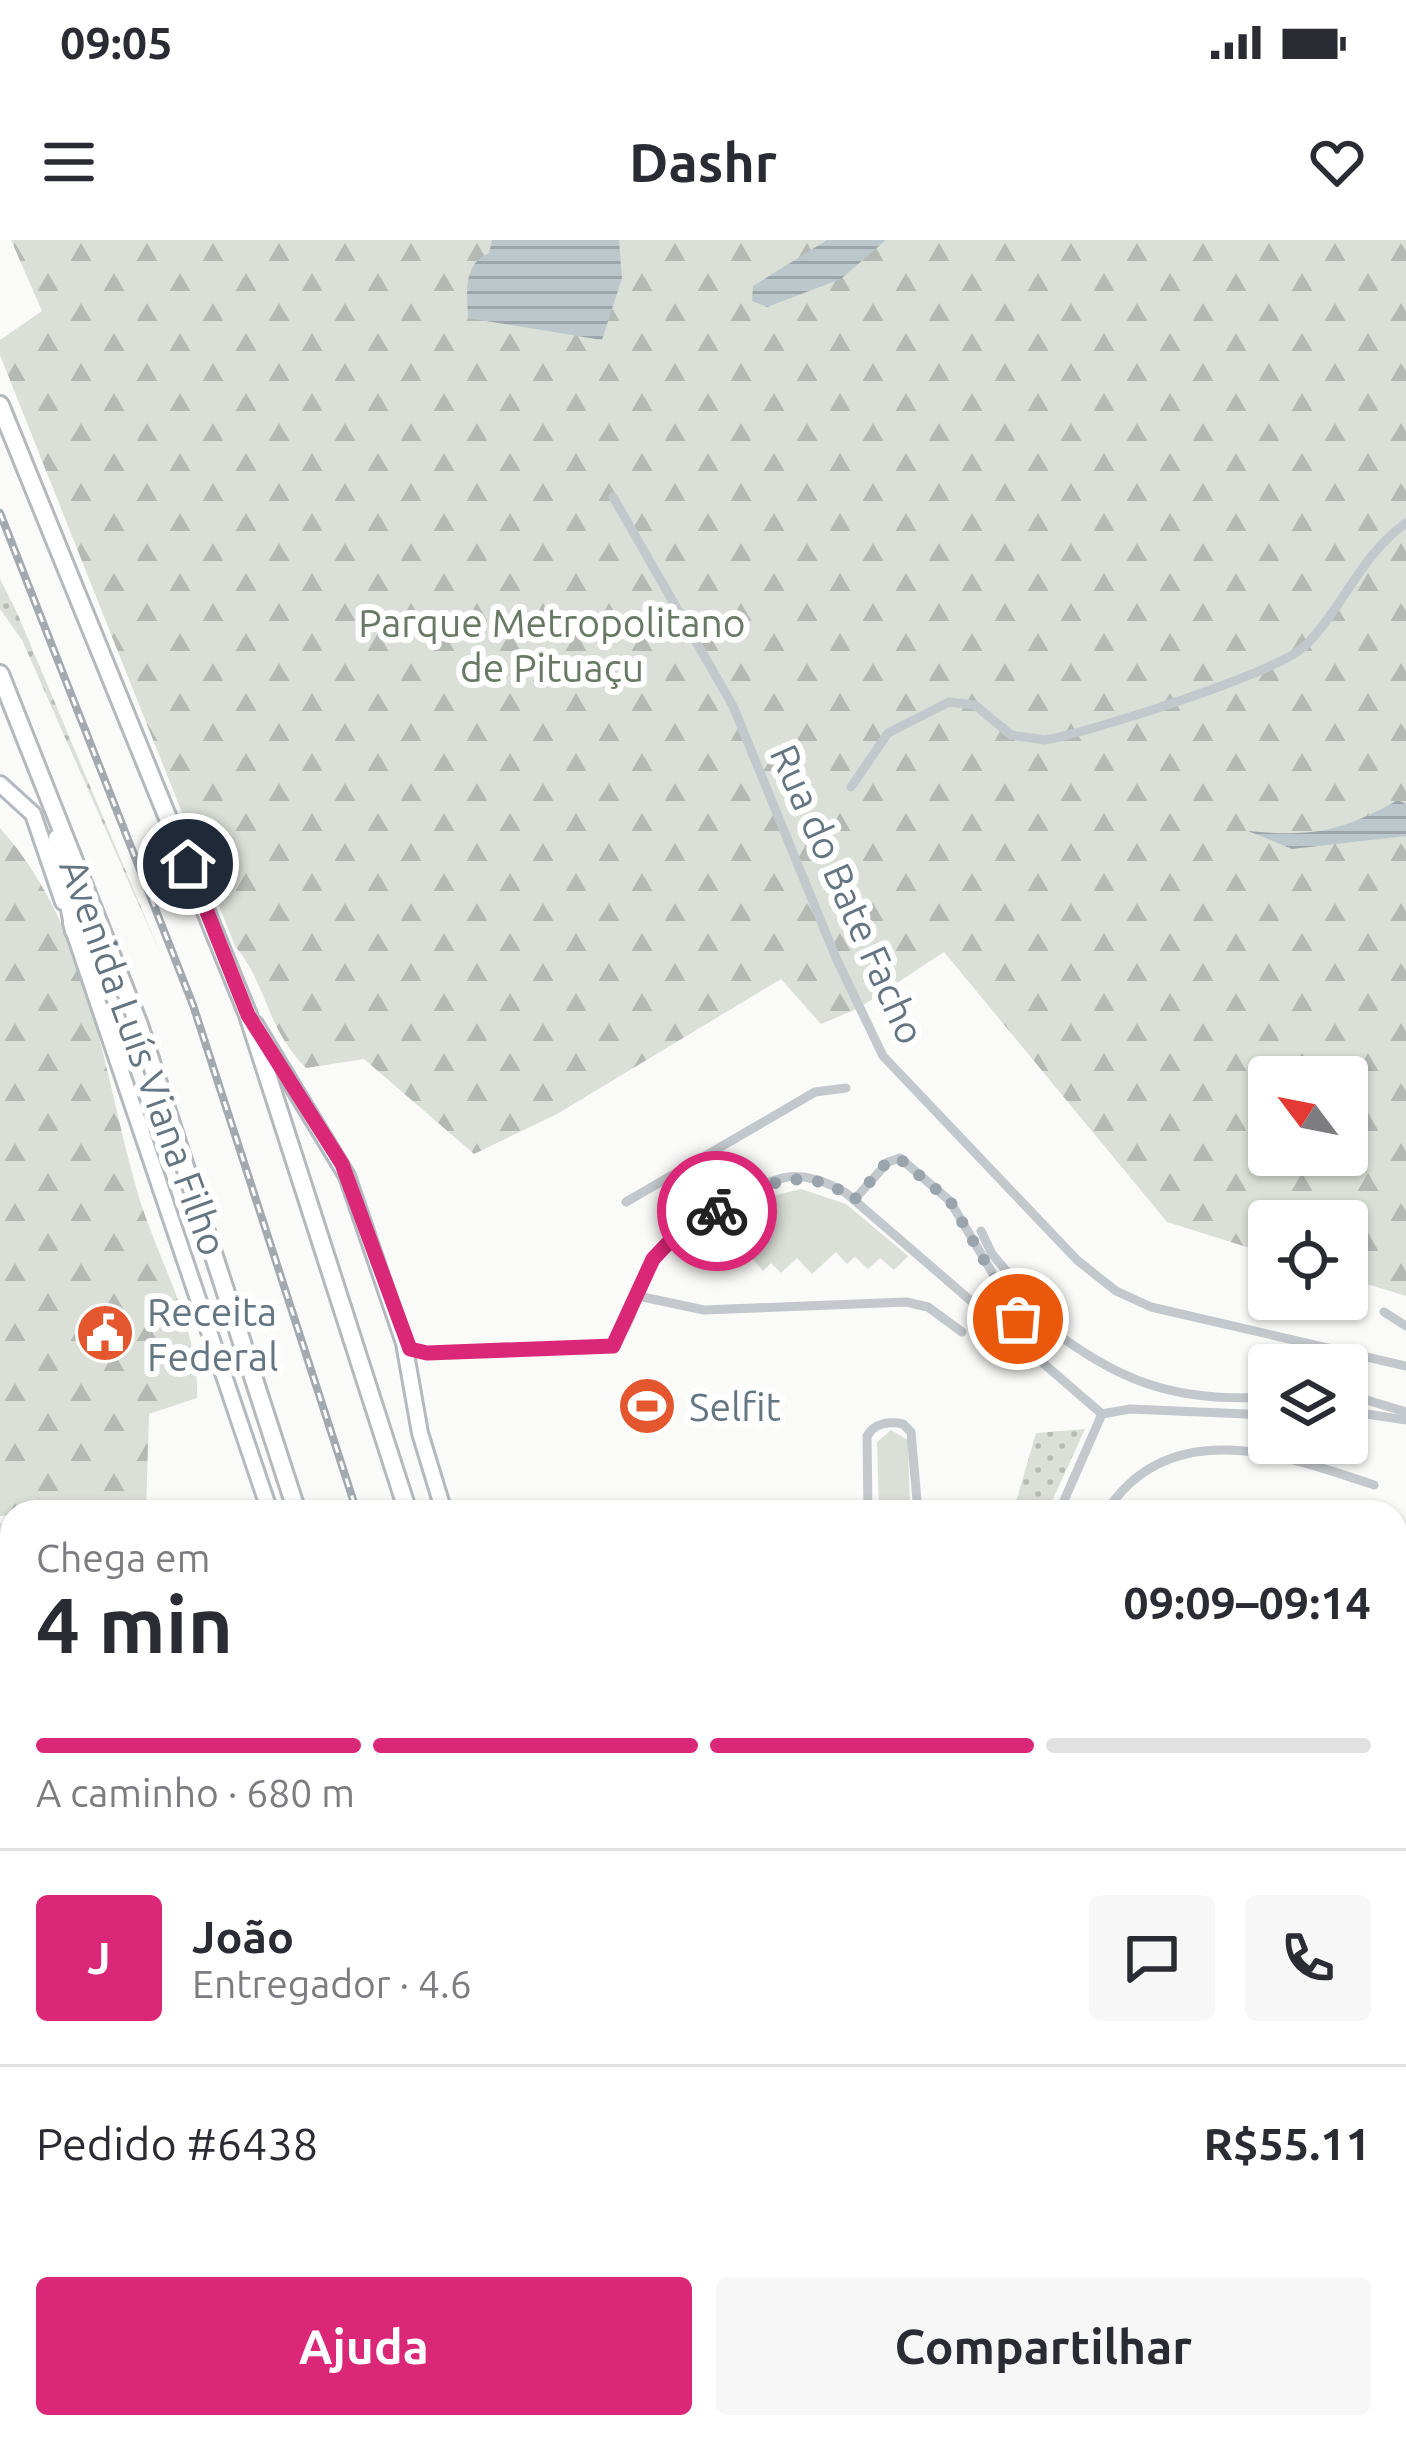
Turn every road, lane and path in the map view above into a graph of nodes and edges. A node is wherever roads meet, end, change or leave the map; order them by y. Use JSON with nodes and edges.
{"nodes":[{"id":1,"x":0,"y":405,"type":"edge"},
{"id":2,"x":613,"y":497,"type":"dead end"},
{"id":3,"x":1406,"y":523,"type":"edge"},
{"id":4,"x":0,"y":674,"type":"edge"},
{"id":5,"x":0,"y":784,"type":"edge"},
{"id":6,"x":851,"y":787,"type":"dead end"},
{"id":7,"x":49,"y":796,"type":"junction"},
{"id":8,"x":74,"y":931,"type":"junction"},
{"id":9,"x":248,"y":1015,"type":"junction"},
{"id":10,"x":846,"y":1088,"type":"dead end"},
{"id":11,"x":714,"y":1152,"type":"junction"},
{"id":12,"x":740,"y":1198,"type":"junction"},
{"id":13,"x":854,"y":1200,"type":"junction"},
{"id":14,"x":626,"y":1202,"type":"dead end"},
{"id":15,"x":981,"y":1231,"type":"dead end"},
{"id":16,"x":638,"y":1296,"type":"junction"},
{"id":17,"x":1384,"y":1312,"type":"dead end"},
{"id":18,"x":1044,"y":1324,"type":"junction"},
{"id":19,"x":1406,"y":1327,"type":"edge"},
{"id":20,"x":962,"y":1332,"type":"dead end"},
{"id":21,"x":404,"y":1343,"type":"junction"},
{"id":22,"x":427,"y":1353,"type":"junction"},
{"id":23,"x":1406,"y":1366,"type":"edge"},
{"id":24,"x":409,"y":1371,"type":"junction"},
{"id":25,"x":1248,"y":1397,"type":"edge"},
{"id":26,"x":1228,"y":1398,"type":"junction"},
{"id":27,"x":1368,"y":1402,"type":"edge"},
{"id":28,"x":1368,"y":1413,"type":"edge"},
{"id":29,"x":1102,"y":1414,"type":"junction"},
{"id":30,"x":1248,"y":1416,"type":"edge"},
{"id":31,"x":1406,"y":1416,"type":"edge"},
{"id":32,"x":1228,"y":1417,"type":"junction"},
{"id":33,"x":1374,"y":1485,"type":"dead end"},
{"id":34,"x":266,"y":1500,"type":"edge"},
{"id":35,"x":293,"y":1500,"type":"edge"},
{"id":36,"x":404,"y":1500,"type":"edge"},
{"id":37,"x":442,"y":1500,"type":"edge"},
{"id":38,"x":868,"y":1500,"type":"edge"},
{"id":39,"x":917,"y":1500,"type":"edge"},
{"id":40,"x":1064,"y":1500,"type":"edge"},
{"id":41,"x":1117,"y":1500,"type":"edge"},
{"id":42,"x":0,"y":2357,"type":"edge"},
{"id":43,"x":0,"y":2368,"type":"edge"}],
"edges":[{"from":1,"to":9,"type":"highway"},
{"from":2,"to":23,"type":"street","name":"Rua do Bate Facho"},
{"from":3,"to":6,"type":"street"},
{"from":4,"to":7,"type":"highway","name":"Avenida Luís Viana Filho"},
{"from":5,"to":8,"type":"main road","name":"Avenida Luís Viana Filho"},
{"from":7,"to":8,"type":"highway"},
{"from":7,"to":35,"type":"highway","name":"Avenida Luís Viana Filho"},
{"from":8,"to":34,"type":"main road","name":"Avenida Luís Viana Filho"},
{"from":9,"to":21,"type":"main road"},
{"from":9,"to":36,"type":"highway"},
{"from":10,"to":11,"type":"street"},
{"from":11,"to":12,"type":"street"},
{"from":11,"to":14,"type":"street"},
{"from":12,"to":13,"type":"street"},
{"from":12,"to":16,"type":"street"},
{"from":13,"to":18,"type":"street"},
{"from":13,"to":29,"type":"street"},
{"from":15,"to":18,"type":"street"},
{"from":16,"to":20,"type":"street"},
{"from":16,"to":22,"type":"street"},
{"from":17,"to":19,"type":"street"},
{"from":18,"to":26,"type":"street"},
{"from":21,"to":22,"type":"street"},
{"from":21,"to":24,"type":"main road"},
{"from":22,"to":24,"type":"street"},
{"from":24,"to":37,"type":"main road"},
{"from":25,"to":26,"type":"street"},
{"from":26,"to":32,"type":"street"},
{"from":27,"to":31,"type":"street"},
{"from":28,"to":31,"type":"street"},
{"from":29,"to":32,"type":"street"},
{"from":29,"to":40,"type":"street"},
{"from":30,"to":32,"type":"street"},
{"from":33,"to":41,"type":"street"},
{"from":38,"to":39,"type":"street"},
{"from":42,"to":43,"type":"street"}]}
